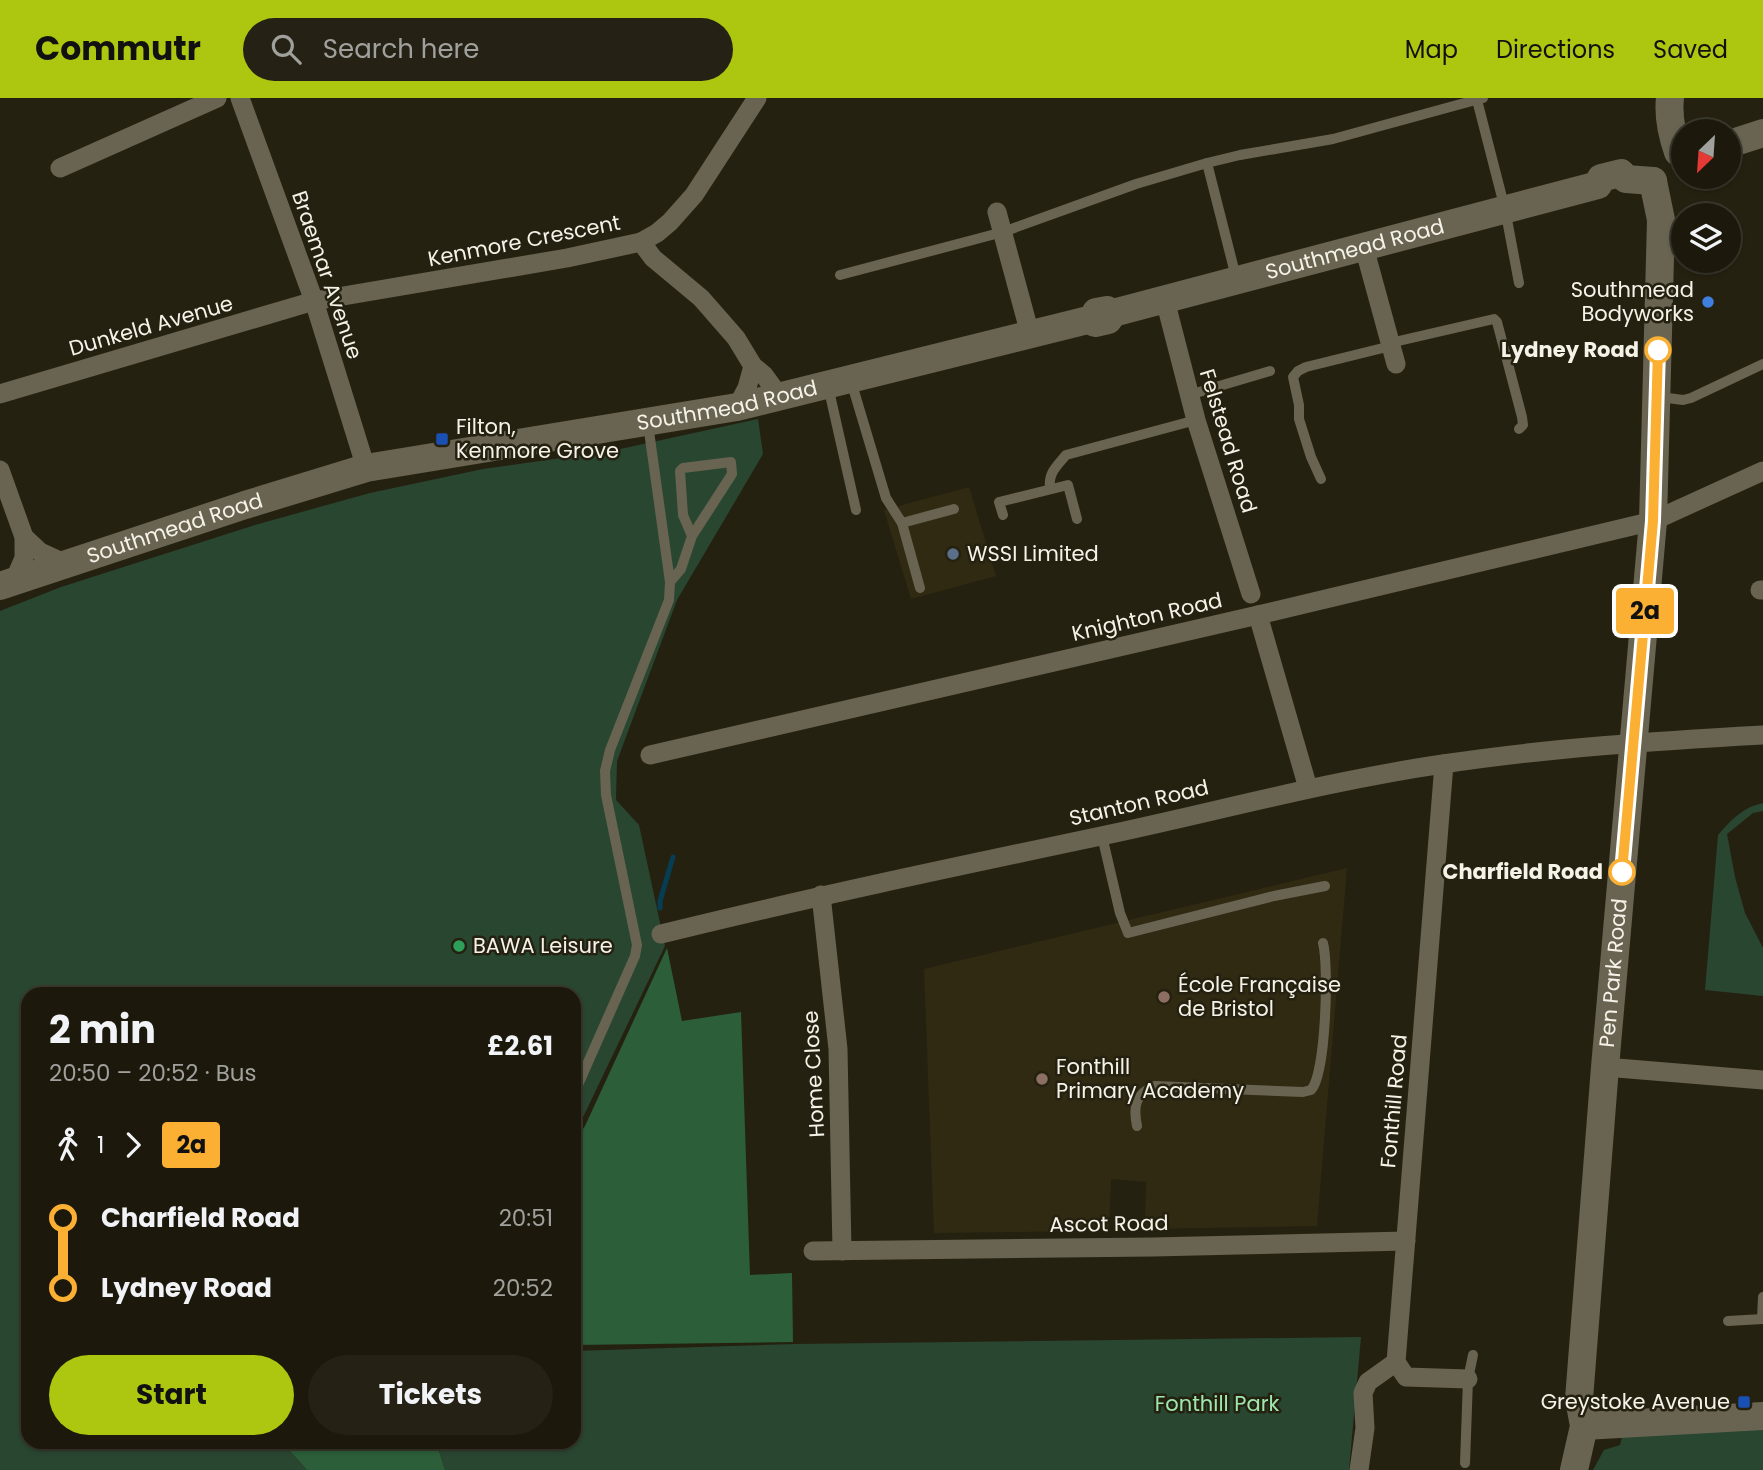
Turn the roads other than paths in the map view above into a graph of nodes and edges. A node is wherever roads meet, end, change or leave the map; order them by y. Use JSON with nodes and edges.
{"nodes":[{"id":1,"x":217,"y":98,"type":"edge"},
{"id":2,"x":240,"y":98,"type":"edge"},
{"id":3,"x":757,"y":98,"type":"edge"},
{"id":4,"x":1670,"y":98,"type":"edge"},
{"id":5,"x":1480,"y":99,"type":"edge"},
{"id":6,"x":1671,"y":122,"type":"edge"},
{"id":7,"x":1763,"y":133,"type":"edge"},
{"id":8,"x":1741,"y":141,"type":"edge"},
{"id":9,"x":1671,"y":159,"type":"edge"},
{"id":10,"x":1207,"y":163,"type":"junction"},
{"id":11,"x":60,"y":168,"type":"dead end"},
{"id":12,"x":1639,"y":180,"type":"junction"},
{"id":13,"x":1505,"y":209,"type":"junction"},
{"id":14,"x":997,"y":212,"type":"dead end"},
{"id":15,"x":1003,"y":232,"type":"junction"},
{"id":16,"x":641,"y":242,"type":"junction"},
{"id":17,"x":1364,"y":247,"type":"junction"},
{"id":18,"x":840,"y":275,"type":"dead end"},
{"id":19,"x":1237,"y":281,"type":"junction"},
{"id":20,"x":1519,"y":283,"type":"dead end"},
{"id":21,"x":1165,"y":300,"type":"junction"},
{"id":22,"x":314,"y":301,"type":"junction"},
{"id":23,"x":1030,"y":334,"type":"junction"},
{"id":24,"x":1392,"y":351,"type":"junction"},
{"id":25,"x":1763,"y":364,"type":"edge"},
{"id":26,"x":753,"y":366,"type":"junction"},
{"id":27,"x":1270,"y":371,"type":"dead end"},
{"id":28,"x":839,"y":383,"type":"junction"},
{"id":29,"x":0,"y":394,"type":"edge"},
{"id":30,"x":1189,"y":395,"type":"junction"},
{"id":31,"x":1657,"y":396,"type":"junction"},
{"id":32,"x":780,"y":397,"type":"junction"},
{"id":33,"x":737,"y":407,"type":"junction"},
{"id":34,"x":648,"y":420,"type":"junction"},
{"id":35,"x":1196,"y":420,"type":"junction"},
{"id":36,"x":1519,"y":429,"type":"dead end"},
{"id":37,"x":366,"y":468,"type":"junction"},
{"id":38,"x":0,"y":470,"type":"edge"},
{"id":39,"x":1763,"y":471,"type":"edge"},
{"id":40,"x":1321,"y":479,"type":"dead end"},
{"id":41,"x":1051,"y":489,"type":"junction"},
{"id":42,"x":954,"y":509,"type":"dead end"},
{"id":43,"x":856,"y":510,"type":"dead end"},
{"id":44,"x":1003,"y":515,"type":"dead end"},
{"id":45,"x":1077,"y":519,"type":"dead end"},
{"id":46,"x":1653,"y":521,"type":"junction"},
{"id":47,"x":902,"y":523,"type":"junction"},
{"id":48,"x":692,"y":536,"type":"junction"},
{"id":49,"x":24,"y":537,"type":"junction"},
{"id":50,"x":66,"y":564,"type":"junction"},
{"id":51,"x":670,"y":582,"type":"junction"},
{"id":52,"x":7,"y":584,"type":"edge"},
{"id":53,"x":920,"y":589,"type":"dead end"},
{"id":54,"x":1251,"y":594,"type":"dead end"},
{"id":55,"x":1258,"y":615,"type":"junction"},
{"id":56,"x":1763,"y":734,"type":"edge"},
{"id":57,"x":1633,"y":743,"type":"junction"},
{"id":58,"x":650,"y":755,"type":"dead end"},
{"id":59,"x":1444,"y":764,"type":"junction"},
{"id":60,"x":1308,"y":788,"type":"junction"},
{"id":61,"x":1102,"y":836,"type":"junction"},
{"id":62,"x":1325,"y":886,"type":"dead end"},
{"id":63,"x":821,"y":895,"type":"junction"},
{"id":64,"x":661,"y":934,"type":"dead end"},
{"id":65,"x":1324,"y":943,"type":"dead end"},
{"id":66,"x":1605,"y":1067,"type":"junction"},
{"id":67,"x":581,"y":1078,"type":"edge"},
{"id":68,"x":1763,"y":1080,"type":"edge"},
{"id":69,"x":1137,"y":1126,"type":"dead end"},
{"id":70,"x":1406,"y":1241,"type":"junction"},
{"id":71,"x":813,"y":1251,"type":"dead end"},
{"id":72,"x":842,"y":1251,"type":"junction"},
{"id":73,"x":1763,"y":1297,"type":"edge"},
{"id":74,"x":1762,"y":1319,"type":"edge"},
{"id":75,"x":1728,"y":1321,"type":"dead end"},
{"id":76,"x":1473,"y":1355,"type":"dead end"},
{"id":77,"x":1396,"y":1362,"type":"junction"},
{"id":78,"x":1468,"y":1380,"type":"junction"},
{"id":79,"x":1763,"y":1416,"type":"edge"},
{"id":80,"x":1584,"y":1426,"type":"junction"},
{"id":81,"x":1465,"y":1463,"type":"dead end"},
{"id":82,"x":1359,"y":1470,"type":"edge"},
{"id":83,"x":1574,"y":1470,"type":"edge"}],
"edges":[{"from":1,"to":11,"type":"street"},
{"from":2,"to":22,"type":"street","name":"Braemar Avenue"},
{"from":3,"to":16,"type":"street","name":"Kenmore Crescent"},
{"from":4,"to":6,"type":"main road"},
{"from":5,"to":10,"type":"lane"},
{"from":5,"to":13,"type":"lane"},
{"from":7,"to":8,"type":"main road"},
{"from":9,"to":12,"type":"main road"},
{"from":10,"to":15,"type":"lane"},
{"from":10,"to":19,"type":"lane"},
{"from":12,"to":13,"type":"main road","name":"Southmead Road"},
{"from":12,"to":31,"type":"main road","name":"Pen Park Road"},
{"from":13,"to":17,"type":"main road","name":"Southmead Road"},
{"from":13,"to":20,"type":"lane"},
{"from":14,"to":15,"type":"street"},
{"from":15,"to":18,"type":"lane"},
{"from":15,"to":23,"type":"street"},
{"from":16,"to":22,"type":"street","name":"Kenmore Crescent"},
{"from":16,"to":26,"type":"street"},
{"from":17,"to":19,"type":"main road","name":"Southmead Road"},
{"from":17,"to":24,"type":"street"},
{"from":19,"to":21,"type":"main road","name":"Southmead Road"},
{"from":21,"to":23,"type":"main road","name":"Southmead Road"},
{"from":21,"to":30,"type":"street","name":"Felstead Road"},
{"from":22,"to":29,"type":"street","name":"Dunkeld Avenue"},
{"from":22,"to":37,"type":"street","name":"Braemar Avenue"},
{"from":23,"to":28,"type":"main road","name":"Southmead Road"},
{"from":24,"to":36,"type":"lane"},
{"from":24,"to":40,"type":"lane"},
{"from":25,"to":31,"type":"lane"},
{"from":26,"to":32,"type":"street"},
{"from":26,"to":33,"type":"street"},
{"from":27,"to":30,"type":"lane"},
{"from":28,"to":32,"type":"main road","name":"Southmead Road"},
{"from":28,"to":43,"type":"lane"},
{"from":28,"to":47,"type":"lane"},
{"from":30,"to":35,"type":"street","name":"Felstead Road"},
{"from":31,"to":46,"type":"main road","name":"Pen Park Road"},
{"from":32,"to":33,"type":"main road","name":"Southmead Road"},
{"from":33,"to":34,"type":"main road","name":"Southmead Road"},
{"from":34,"to":37,"type":"main road","name":"Southmead Road"},
{"from":34,"to":51,"type":"lane"},
{"from":35,"to":41,"type":"lane"},
{"from":35,"to":54,"type":"street","name":"Felstead Road"},
{"from":37,"to":50,"type":"main road","name":"Southmead Road"},
{"from":38,"to":49,"type":"street"},
{"from":39,"to":46,"type":"street"},
{"from":41,"to":44,"type":"lane"},
{"from":41,"to":45,"type":"lane"},
{"from":42,"to":47,"type":"lane"},
{"from":46,"to":55,"type":"street","name":"Knighton Road"},
{"from":46,"to":57,"type":"main road","name":"Pen Park Road"},
{"from":47,"to":53,"type":"lane"},
{"from":48,"to":48,"type":"lane"},
{"from":48,"to":51,"type":"lane"},
{"from":49,"to":50,"type":"street"},
{"from":49,"to":52,"type":"street"},
{"from":50,"to":52,"type":"main road","name":"Southmead Road"},
{"from":51,"to":67,"type":"lane"},
{"from":55,"to":58,"type":"street","name":"Knighton Road"},
{"from":55,"to":60,"type":"street"},
{"from":56,"to":57,"type":"street"},
{"from":57,"to":59,"type":"street","name":"Stanton Road"},
{"from":57,"to":66,"type":"main road","name":"Pen Park Road"},
{"from":59,"to":60,"type":"street","name":"Stanton Road"},
{"from":59,"to":70,"type":"street","name":"Fonthill Road"},
{"from":60,"to":61,"type":"street","name":"Stanton Road"},
{"from":61,"to":62,"type":"lane"},
{"from":61,"to":63,"type":"street","name":"Stanton Road"},
{"from":63,"to":64,"type":"street","name":"Stanton Road"},
{"from":63,"to":72,"type":"street","name":"Home Close"},
{"from":65,"to":69,"type":"lane"},
{"from":66,"to":68,"type":"street"},
{"from":66,"to":80,"type":"main road","name":"Pen Park Road"},
{"from":70,"to":72,"type":"street","name":"Ascot Road"},
{"from":70,"to":77,"type":"street","name":"Fonthill Road"},
{"from":71,"to":72,"type":"street","name":"Ascot Road"},
{"from":73,"to":74,"type":"lane"},
{"from":74,"to":75,"type":"lane"},
{"from":76,"to":78,"type":"lane"},
{"from":77,"to":78,"type":"street"},
{"from":77,"to":82,"type":"street"},
{"from":78,"to":81,"type":"lane"},
{"from":79,"to":80,"type":"main road"},
{"from":80,"to":83,"type":"main road","name":"Pen Park Road"}]}
